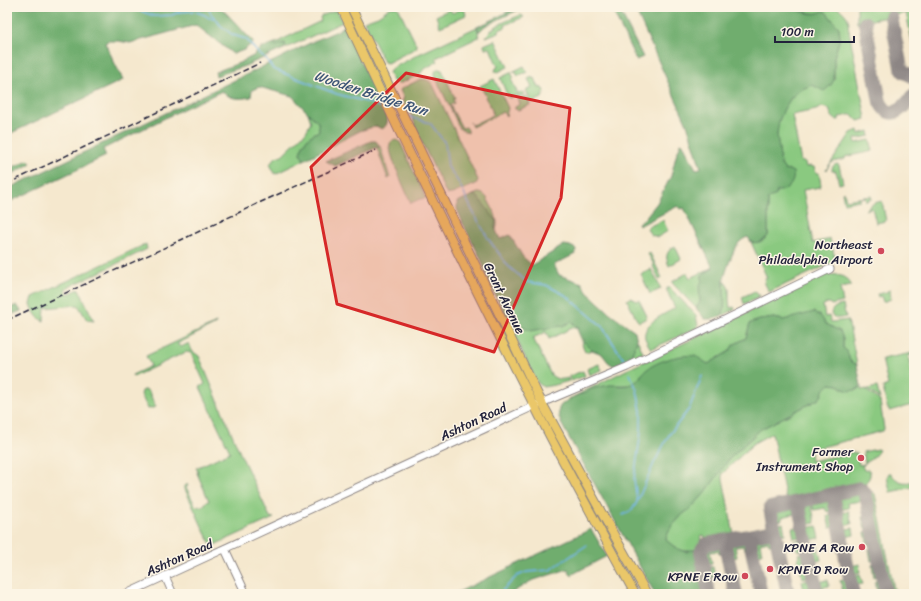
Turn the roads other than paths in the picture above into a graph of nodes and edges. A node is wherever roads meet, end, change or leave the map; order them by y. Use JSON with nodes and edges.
{"nodes":[{"id":1,"x":341,"y":7,"type":"edge"},
{"id":2,"x":350,"y":7,"type":"edge"},
{"id":3,"x":354,"y":35,"type":"junction"},
{"id":4,"x":381,"y":69,"type":"junction"},
{"id":5,"x":469,"y":252,"type":"junction"},
{"id":6,"x":459,"y":256,"type":"junction"},
{"id":7,"x":830,"y":269,"type":"dead end"},
{"id":8,"x":538,"y":404,"type":"junction"},
{"id":9,"x":600,"y":510,"type":"junction"},
{"id":10,"x":591,"y":514,"type":"junction"},
{"id":11,"x":226,"y":549,"type":"junction"},
{"id":12,"x":165,"y":576,"type":"junction"},
{"id":13,"x":126,"y":594,"type":"edge"},
{"id":14,"x":173,"y":594,"type":"edge"},
{"id":15,"x":246,"y":594,"type":"edge"},
{"id":16,"x":635,"y":594,"type":"edge"},
{"id":17,"x":646,"y":594,"type":"edge"}],
"edges":[{"from":1,"to":3,"type":"main road","name":"Grant Avenue"},
{"from":2,"to":4,"type":"main road","name":"Grant Avenue"},
{"from":3,"to":4,"type":"main road"},
{"from":3,"to":6,"type":"main road","name":"Grant Avenue"},
{"from":4,"to":5,"type":"main road","name":"Grant Avenue"},
{"from":5,"to":6,"type":"main road"},
{"from":5,"to":8,"type":"main road","name":"Grant Avenue"},
{"from":6,"to":8,"type":"main road","name":"Grant Avenue"},
{"from":7,"to":8,"type":"street","name":"Ashton Road"},
{"from":8,"to":9,"type":"main road","name":"Grant Avenue"},
{"from":8,"to":10,"type":"main road","name":"Grant Avenue"},
{"from":8,"to":11,"type":"street","name":"Ashton Road"},
{"from":9,"to":10,"type":"main road"},
{"from":9,"to":17,"type":"main road","name":"Grant Avenue"},
{"from":10,"to":16,"type":"main road","name":"Grant Avenue"},
{"from":11,"to":12,"type":"street","name":"Ashton Road"},
{"from":11,"to":15,"type":"street"},
{"from":12,"to":13,"type":"street","name":"Ashton Road"},
{"from":12,"to":14,"type":"street"}]}
